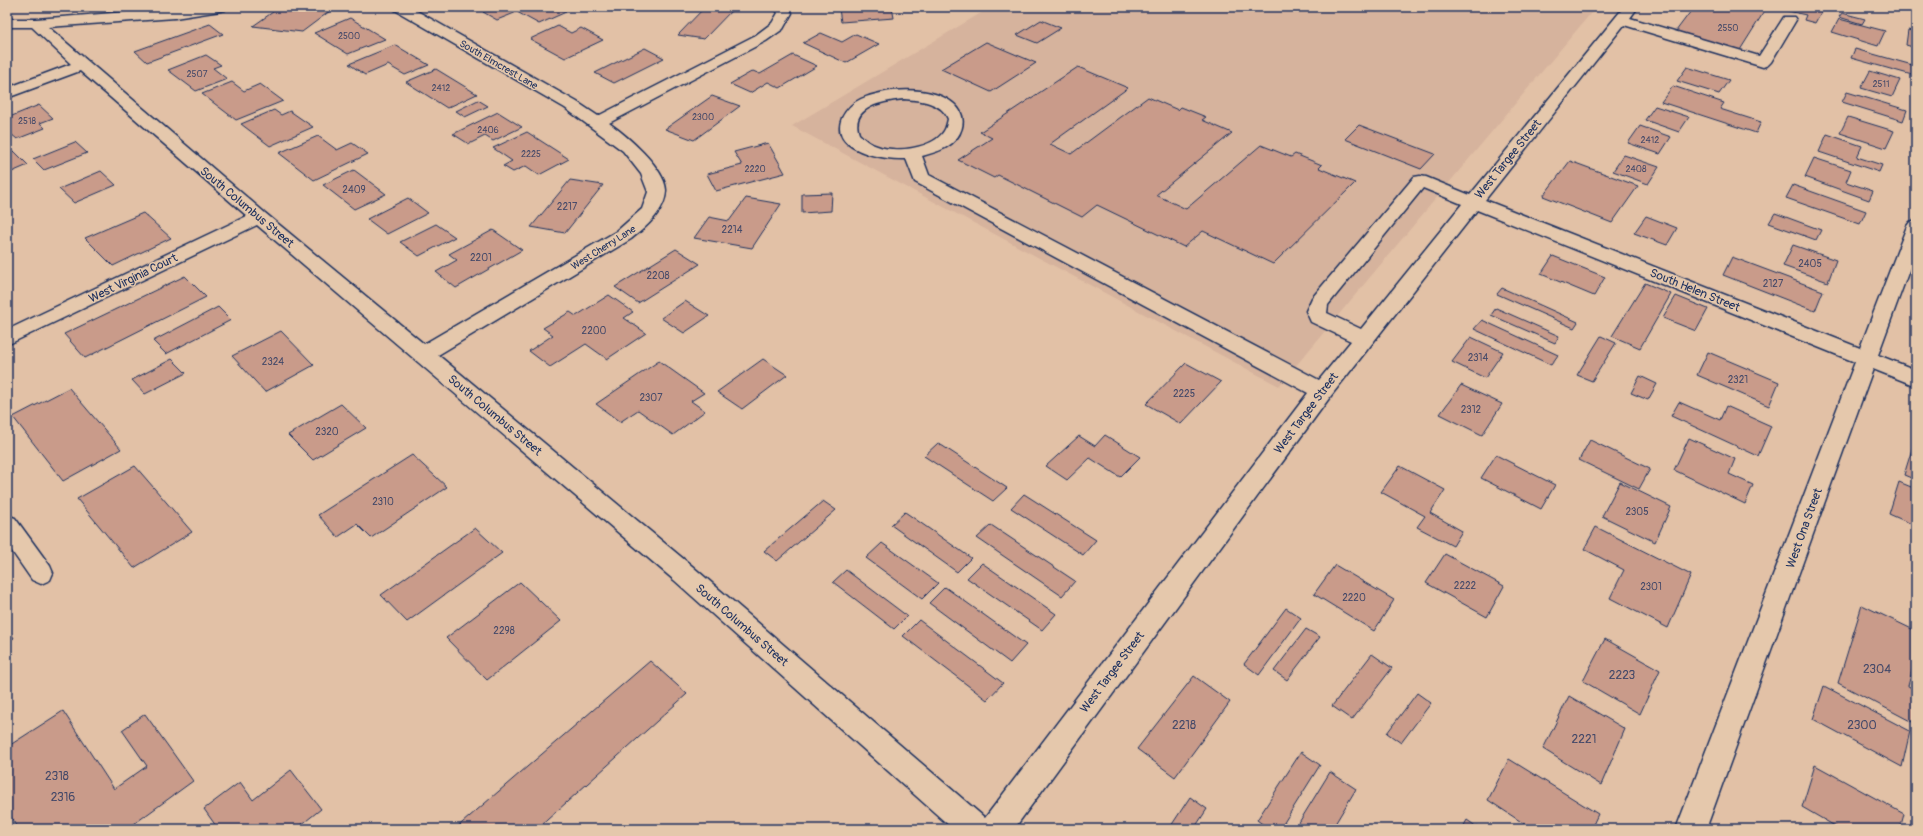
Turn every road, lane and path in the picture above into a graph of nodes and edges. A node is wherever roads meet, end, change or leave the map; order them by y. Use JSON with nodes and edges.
{"nodes":[{"id":1,"x":220,"y":7,"type":"edge"},
{"id":2,"x":400,"y":7,"type":"edge"},
{"id":3,"x":781,"y":7,"type":"edge"},
{"id":4,"x":1911,"y":7,"type":"edge"},
{"id":5,"x":1916,"y":8,"type":"edge"},
{"id":6,"x":1626,"y":13,"type":"edge"},
{"id":7,"x":1789,"y":20,"type":"dead end"},
{"id":8,"x":7,"y":23,"type":"edge"},
{"id":9,"x":36,"y":23,"type":"junction"},
{"id":10,"x":82,"y":65,"type":"junction"},
{"id":11,"x":7,"y":93,"type":"edge"},
{"id":12,"x":598,"y":123,"type":"junction"},
{"id":13,"x":912,"y":153,"type":"junction"},
{"id":14,"x":1473,"y":202,"type":"junction"},
{"id":15,"x":259,"y":218,"type":"junction"},
{"id":16,"x":1916,"y":226,"type":"edge"},
{"id":17,"x":7,"y":338,"type":"edge"},
{"id":18,"x":1364,"y":339,"type":"junction"},
{"id":19,"x":424,"y":354,"type":"junction"},
{"id":20,"x":1867,"y":358,"type":"junction"},
{"id":21,"x":1916,"y":378,"type":"edge"},
{"id":22,"x":1322,"y":391,"type":"junction"},
{"id":23,"x":7,"y":525,"type":"edge"},
{"id":24,"x":41,"y":573,"type":"dead end"},
{"id":25,"x":975,"y":829,"type":"edge"},
{"id":26,"x":996,"y":829,"type":"edge"},
{"id":27,"x":1691,"y":829,"type":"edge"}],
"edges":[{"from":1,"to":9,"type":"street"},
{"from":2,"to":12,"type":"street","name":"South Elmcrest Lane"},
{"from":3,"to":12,"type":"street"},
{"from":4,"to":5,"type":"street"},
{"from":6,"to":7,"type":"street"},
{"from":6,"to":14,"type":"street","name":"West Targee Street"},
{"from":8,"to":9,"type":"street"},
{"from":9,"to":10,"type":"street","name":"South Columbus Street"},
{"from":10,"to":11,"type":"street"},
{"from":10,"to":15,"type":"street","name":"South Columbus Street"},
{"from":12,"to":19,"type":"street","name":"West Cherry Lane"},
{"from":13,"to":13,"type":"street"},
{"from":13,"to":22,"type":"street"},
{"from":14,"to":18,"type":"street","name":"West Targee Street"},
{"from":14,"to":18,"type":"street","name":"South Helen Street"},
{"from":14,"to":20,"type":"street","name":"South Helen Street"},
{"from":15,"to":17,"type":"street","name":"West Virginia Court"},
{"from":15,"to":19,"type":"street","name":"South Columbus Street"},
{"from":16,"to":20,"type":"street","name":"West Ona Street"},
{"from":18,"to":22,"type":"street","name":"West Targee Street"},
{"from":19,"to":25,"type":"street","name":"South Columbus Street"},
{"from":20,"to":21,"type":"street","name":"South Helen Street"},
{"from":20,"to":27,"type":"street","name":"West Ona Street"},
{"from":22,"to":26,"type":"street","name":"West Targee Street"},
{"from":23,"to":24,"type":"street"}]}
